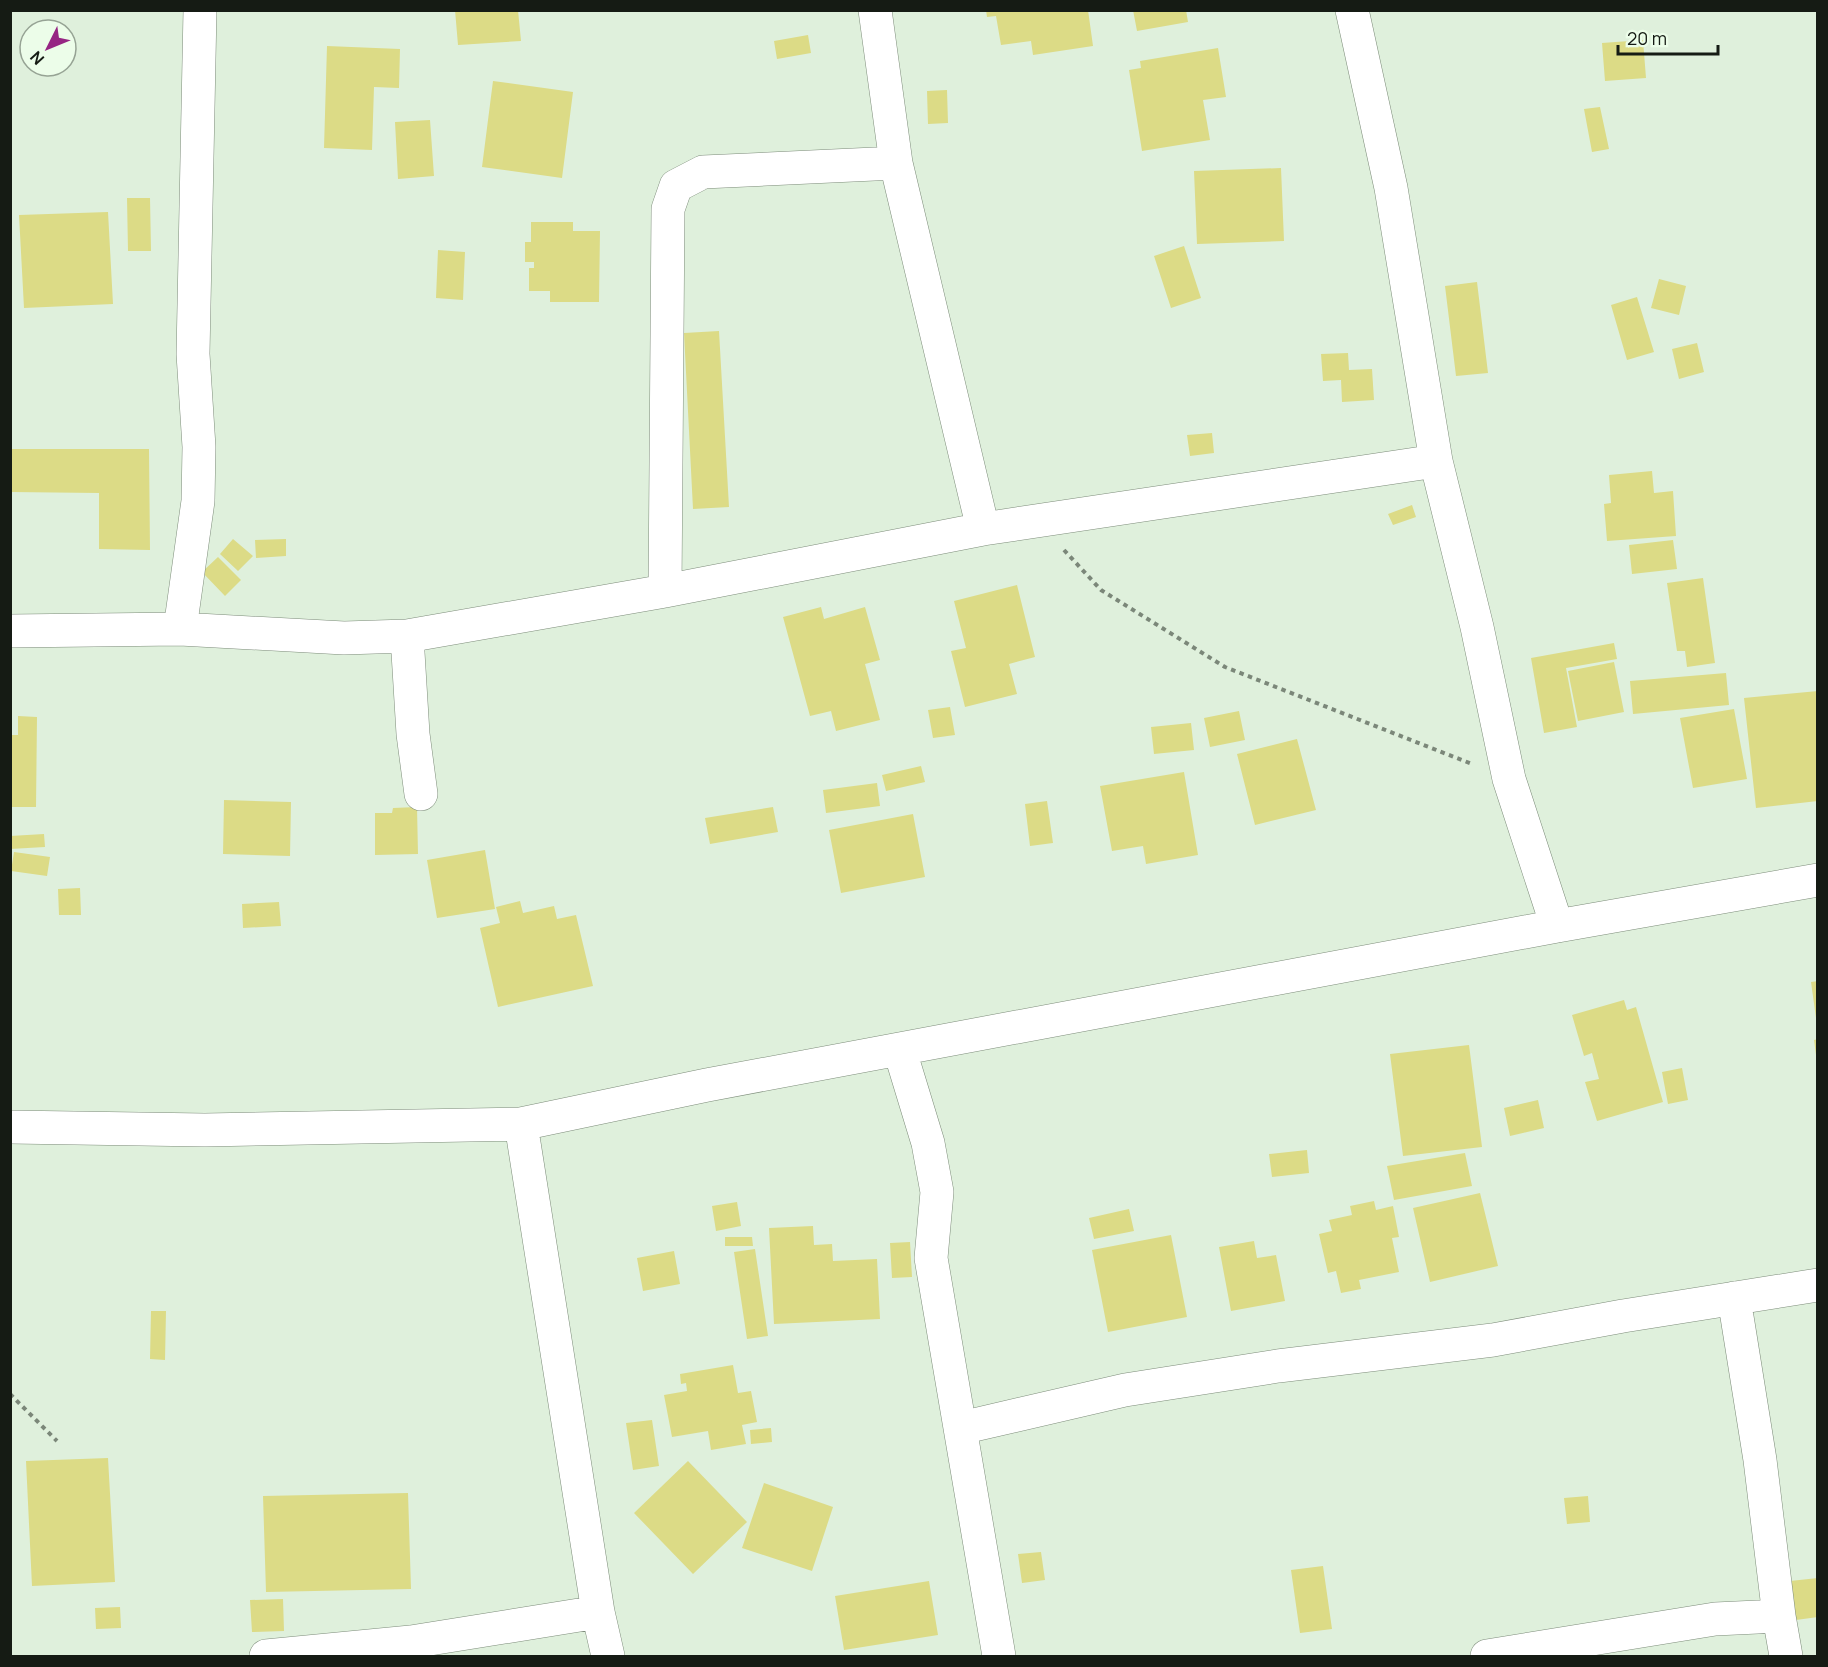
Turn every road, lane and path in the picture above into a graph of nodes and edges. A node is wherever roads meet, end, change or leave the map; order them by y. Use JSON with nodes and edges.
{"nodes":[{"id":1,"x":200,"y":10,"type":"edge"},
{"id":2,"x":875,"y":10,"type":"edge"},
{"id":3,"x":1352,"y":10,"type":"edge"},
{"id":4,"x":896,"y":163,"type":"junction"},
{"id":5,"x":1436,"y":461,"type":"junction"},
{"id":6,"x":1037,"y":521,"type":"junction"},
{"id":7,"x":983,"y":529,"type":"junction"},
{"id":8,"x":665,"y":591,"type":"junction"},
{"id":9,"x":180,"y":629,"type":"junction"},
{"id":10,"x":10,"y":631,"type":"edge"},
{"id":11,"x":407,"y":636,"type":"junction"},
{"id":12,"x":1509,"y":779,"type":"junction"},
{"id":13,"x":421,"y":794,"type":"dead end"},
{"id":14,"x":1818,"y":880,"type":"edge"},
{"id":15,"x":1557,"y":926,"type":"junction"},
{"id":16,"x":900,"y":1051,"type":"junction"},
{"id":17,"x":521,"y":1124,"type":"junction"},
{"id":18,"x":10,"y":1127,"type":"edge"},
{"id":19,"x":1818,"y":1285,"type":"edge"},
{"id":20,"x":1734,"y":1298,"type":"junction"},
{"id":21,"x":10,"y":1394,"type":"edge"},
{"id":22,"x":961,"y":1428,"type":"junction"},
{"id":23,"x":57,"y":1441,"type":"dead end"},
{"id":24,"x":598,"y":1612,"type":"junction"},
{"id":25,"x":1779,"y":1616,"type":"junction"},
{"id":26,"x":267,"y":1656,"type":"edge"},
{"id":27,"x":608,"y":1656,"type":"edge"},
{"id":28,"x":999,"y":1656,"type":"edge"},
{"id":29,"x":1487,"y":1656,"type":"edge"},
{"id":30,"x":1786,"y":1656,"type":"edge"}],
"edges":[{"from":1,"to":9,"type":"street"},
{"from":2,"to":4,"type":"street"},
{"from":3,"to":5,"type":"street"},
{"from":4,"to":7,"type":"street"},
{"from":4,"to":8,"type":"street"},
{"from":5,"to":6,"type":"street"},
{"from":5,"to":12,"type":"street"},
{"from":6,"to":7,"type":"street"},
{"from":6,"to":12,"type":"path"},
{"from":7,"to":8,"type":"street"},
{"from":8,"to":11,"type":"street"},
{"from":9,"to":10,"type":"street"},
{"from":9,"to":11,"type":"street"},
{"from":11,"to":13,"type":"street"},
{"from":12,"to":15,"type":"street"},
{"from":14,"to":15,"type":"street"},
{"from":15,"to":16,"type":"street"},
{"from":16,"to":17,"type":"street"},
{"from":16,"to":22,"type":"street"},
{"from":17,"to":18,"type":"street"},
{"from":17,"to":24,"type":"street"},
{"from":19,"to":20,"type":"street"},
{"from":20,"to":22,"type":"street"},
{"from":20,"to":25,"type":"street"},
{"from":21,"to":23,"type":"path"},
{"from":22,"to":28,"type":"street"},
{"from":24,"to":26,"type":"street"},
{"from":24,"to":27,"type":"street"},
{"from":25,"to":29,"type":"street"},
{"from":25,"to":30,"type":"street"}]}
